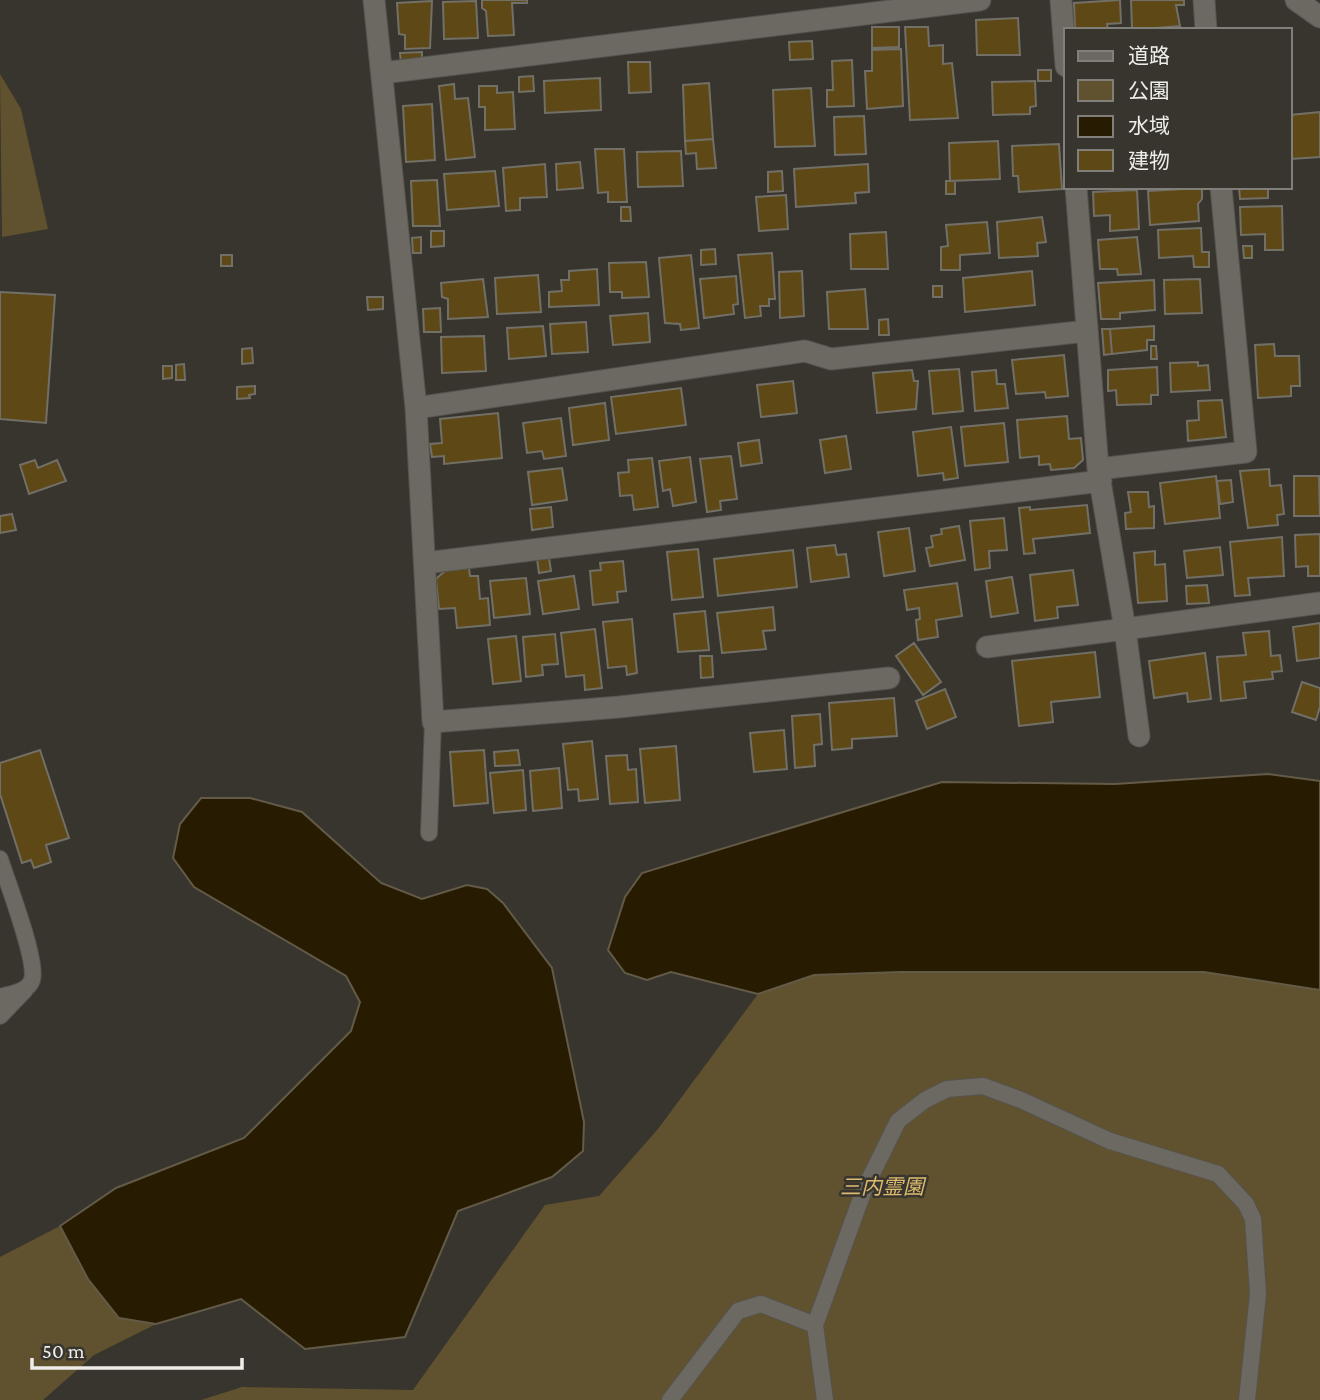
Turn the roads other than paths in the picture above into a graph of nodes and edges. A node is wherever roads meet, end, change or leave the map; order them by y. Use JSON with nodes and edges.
{"nodes":[{"id":1,"x":374,"y":0,"type":"edge"},
{"id":2,"x":980,"y":0,"type":"edge"},
{"id":3,"x":1061,"y":0,"type":"edge"},
{"id":4,"x":1204,"y":0,"type":"edge"},
{"id":5,"x":1296,"y":0,"type":"edge"},
{"id":6,"x":1320,"y":17,"type":"edge"},
{"id":7,"x":1206,"y":28,"type":"edge"},
{"id":8,"x":1064,"y":40,"type":"edge"},
{"id":9,"x":382,"y":73,"type":"junction"},
{"id":10,"x":1076,"y":189,"type":"edge"},
{"id":11,"x":1221,"y":189,"type":"edge"},
{"id":12,"x":1087,"y":331,"type":"junction"},
{"id":13,"x":416,"y":408,"type":"junction"},
{"id":14,"x":1100,"y":475,"type":"junction"},
{"id":15,"x":425,"y":563,"type":"junction"},
{"id":16,"x":1320,"y":603,"type":"edge"},
{"id":17,"x":1125,"y":629,"type":"junction"},
{"id":18,"x":987,"y":647,"type":"dead end"},
{"id":19,"x":889,"y":678,"type":"dead end"},
{"id":20,"x":433,"y":722,"type":"junction"},
{"id":21,"x":1139,"y":736,"type":"dead end"},
{"id":22,"x":429,"y":833,"type":"dead end"},
{"id":23,"x":0,"y":859,"type":"edge"},
{"id":24,"x":27,"y":989,"type":"junction"},
{"id":25,"x":0,"y":997,"type":"edge"},
{"id":26,"x":0,"y":1016,"type":"edge"},
{"id":27,"x":815,"y":1325,"type":"junction"},
{"id":28,"x":670,"y":1400,"type":"edge"},
{"id":29,"x":825,"y":1400,"type":"edge"},
{"id":30,"x":1247,"y":1400,"type":"edge"}],
"edges":[{"from":1,"to":9,"type":"street"},
{"from":2,"to":9,"type":"street"},
{"from":3,"to":8,"type":"street"},
{"from":4,"to":7,"type":"street"},
{"from":5,"to":6,"type":"street"},
{"from":9,"to":13,"type":"street"},
{"from":10,"to":12,"type":"street"},
{"from":11,"to":14,"type":"street"},
{"from":12,"to":13,"type":"street"},
{"from":12,"to":14,"type":"street"},
{"from":13,"to":15,"type":"street"},
{"from":14,"to":15,"type":"street"},
{"from":14,"to":17,"type":"street"},
{"from":15,"to":20,"type":"street"},
{"from":16,"to":17,"type":"street"},
{"from":17,"to":18,"type":"street"},
{"from":17,"to":21,"type":"street"},
{"from":19,"to":20,"type":"street"},
{"from":20,"to":22,"type":"lane"},
{"from":23,"to":24,"type":"lane"},
{"from":24,"to":25,"type":"lane"},
{"from":24,"to":26,"type":"lane"},
{"from":27,"to":28,"type":"lane"},
{"from":27,"to":29,"type":"lane"},
{"from":27,"to":30,"type":"lane"}]}
